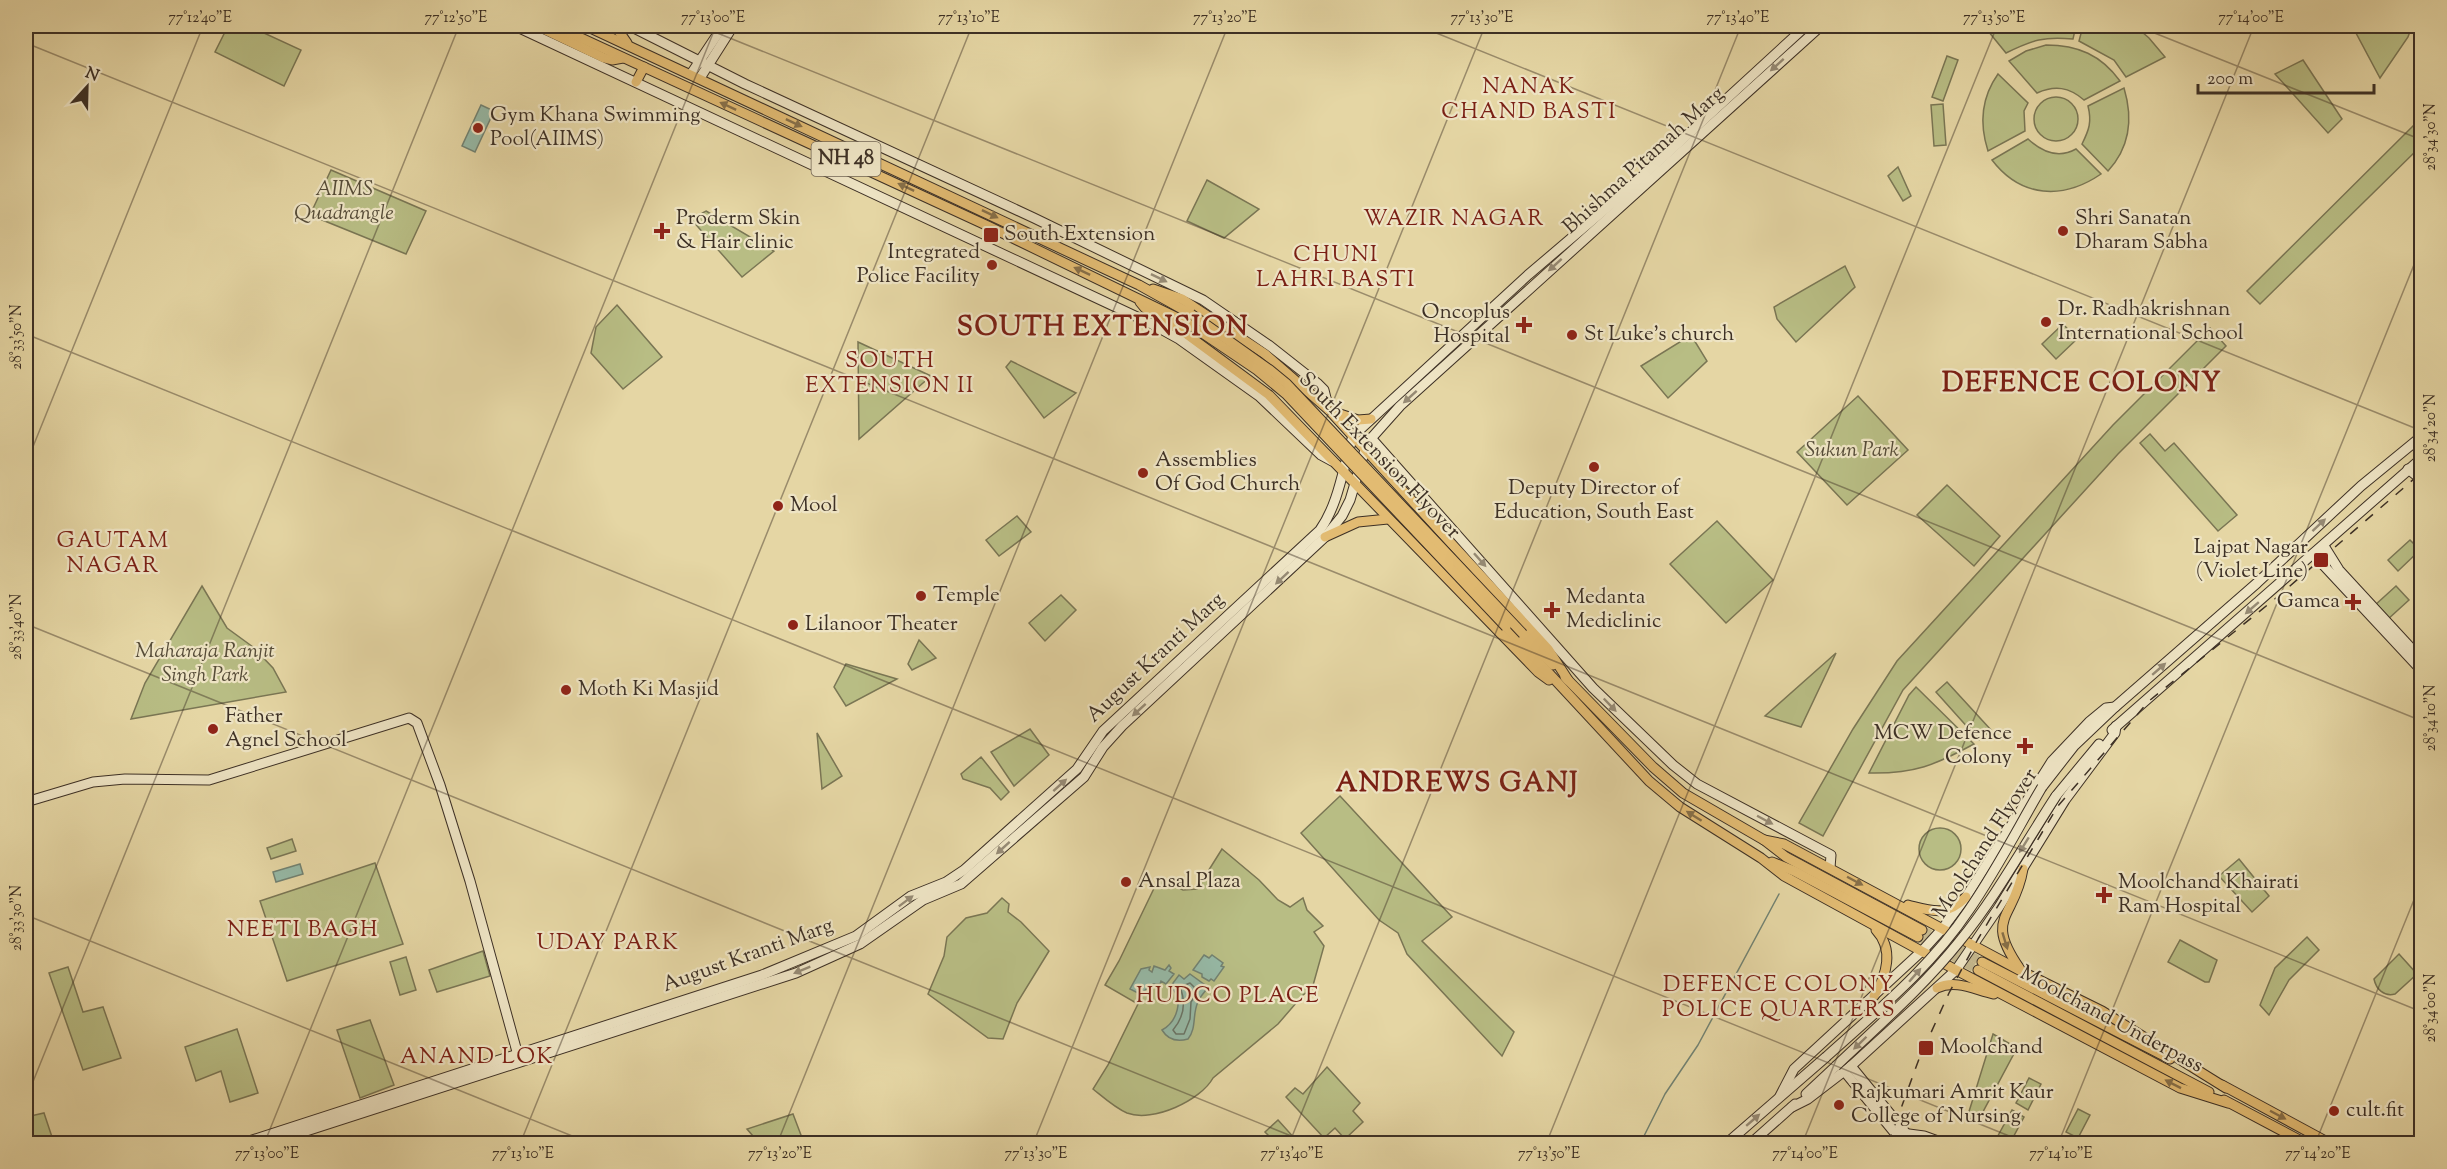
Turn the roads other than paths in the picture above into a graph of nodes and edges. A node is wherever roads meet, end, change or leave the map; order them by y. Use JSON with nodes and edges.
{"nodes":[{"id":1,"x":515,"y":26,"type":"edge"},
{"id":2,"x":537,"y":26,"type":"edge"},
{"id":3,"x":555,"y":26,"type":"edge"},
{"id":4,"x":585,"y":26,"type":"edge"},
{"id":5,"x":611,"y":26,"type":"edge"},
{"id":6,"x":630,"y":26,"type":"edge"},
{"id":7,"x":723,"y":26,"type":"edge"},
{"id":8,"x":733,"y":26,"type":"edge"},
{"id":9,"x":1806,"y":26,"type":"edge"},
{"id":10,"x":1821,"y":26,"type":"edge"},
{"id":11,"x":627,"y":44,"type":"junction"},
{"id":12,"x":623,"y":58,"type":"junction"},
{"id":13,"x":704,"y":62,"type":"junction"},
{"id":14,"x":644,"y":67,"type":"junction"},
{"id":15,"x":695,"y":76,"type":"junction"},
{"id":16,"x":636,"y":82,"type":"junction"},
{"id":17,"x":1139,"y":285,"type":"junction"},
{"id":18,"x":1135,"y":296,"type":"junction"},
{"id":19,"x":1188,"y":318,"type":"junction"},
{"id":20,"x":1319,"y":403,"type":"junction"},
{"id":21,"x":1329,"y":410,"type":"junction"},
{"id":22,"x":1373,"y":417,"type":"junction"},
{"id":23,"x":1382,"y":424,"type":"junction"},
{"id":24,"x":1298,"y":425,"type":"junction"},
{"id":25,"x":1353,"y":436,"type":"junction"},
{"id":26,"x":2421,"y":436,"type":"edge"},
{"id":27,"x":1371,"y":438,"type":"junction"},
{"id":28,"x":1364,"y":449,"type":"junction"},
{"id":29,"x":2421,"y":458,"type":"edge"},
{"id":30,"x":1334,"y":462,"type":"junction"},
{"id":31,"x":2408,"y":469,"type":"junction"},
{"id":32,"x":1342,"y":470,"type":"junction"},
{"id":33,"x":2421,"y":480,"type":"edge"},
{"id":34,"x":1356,"y":485,"type":"junction"},
{"id":35,"x":1404,"y":492,"type":"junction"},
{"id":36,"x":1336,"y":501,"type":"junction"},
{"id":37,"x":1346,"y":510,"type":"junction"},
{"id":38,"x":1385,"y":516,"type":"junction"},
{"id":39,"x":1325,"y":537,"type":"junction"},
{"id":40,"x":2324,"y":546,"type":"junction"},
{"id":41,"x":2313,"y":554,"type":"junction"},
{"id":42,"x":2336,"y":572,"type":"junction"},
{"id":43,"x":2421,"y":660,"type":"edge"},
{"id":44,"x":2421,"y":671,"type":"edge"},
{"id":45,"x":1568,"y":680,"type":"junction"},
{"id":46,"x":1563,"y":689,"type":"junction"},
{"id":47,"x":2115,"y":707,"type":"junction"},
{"id":48,"x":2116,"y":726,"type":"junction"},
{"id":49,"x":26,"y":802,"type":"edge"},
{"id":50,"x":1764,"y":840,"type":"junction"},
{"id":51,"x":1761,"y":858,"type":"junction"},
{"id":52,"x":1830,"y":868,"type":"junction"},
{"id":53,"x":2023,"y":869,"type":"junction"},
{"id":54,"x":1974,"y":883,"type":"junction"},
{"id":55,"x":1966,"y":897,"type":"junction"},
{"id":56,"x":2004,"y":898,"type":"junction"},
{"id":57,"x":1893,"y":902,"type":"junction"},
{"id":58,"x":1872,"y":926,"type":"junction"},
{"id":59,"x":1943,"y":928,"type":"junction"},
{"id":60,"x":1973,"y":944,"type":"junction"},
{"id":61,"x":1923,"y":950,"type":"junction"},
{"id":62,"x":1956,"y":970,"type":"junction"},
{"id":63,"x":2022,"y":971,"type":"junction"},
{"id":64,"x":1937,"y":988,"type":"junction"},
{"id":65,"x":1877,"y":993,"type":"junction"},
{"id":66,"x":2008,"y":997,"type":"junction"},
{"id":67,"x":1903,"y":1019,"type":"junction"},
{"id":68,"x":519,"y":1058,"type":"junction"},
{"id":69,"x":1847,"y":1069,"type":"junction"},
{"id":70,"x":2226,"y":1088,"type":"junction"},
{"id":71,"x":1780,"y":1096,"type":"junction"},
{"id":72,"x":2228,"y":1102,"type":"junction"},
{"id":73,"x":1792,"y":1107,"type":"junction"},
{"id":74,"x":243,"y":1143,"type":"edge"},
{"id":75,"x":266,"y":1143,"type":"edge"},
{"id":76,"x":1726,"y":1143,"type":"edge"},
{"id":77,"x":1750,"y":1143,"type":"edge"},
{"id":78,"x":1946,"y":1143,"type":"edge"},
{"id":79,"x":2307,"y":1143,"type":"edge"},
{"id":80,"x":2331,"y":1143,"type":"edge"}],
"edges":[{"from":1,"to":16,"type":"main road"},
{"from":2,"to":12,"type":"main road"},
{"from":3,"to":12,"type":"main road","number":"NH 48"},
{"from":4,"to":11,"type":"main road","number":"NH 48"},
{"from":5,"to":11,"type":"main road"},
{"from":6,"to":13,"type":"main road"},
{"from":7,"to":13,"type":"main road"},
{"from":8,"to":13,"type":"main road"},
{"from":9,"to":22,"type":"main road","name":"Bhishma Pitamah Marg"},
{"from":10,"to":23,"type":"main road","name":"Bhishma Pitamah Marg","one_way":true},
{"from":11,"to":15,"type":"main road","number":"NH 48"},
{"from":12,"to":14,"type":"main road","number":"NH 48"},
{"from":13,"to":15,"type":"main road"},
{"from":13,"to":21,"type":"main road","one_way":true},
{"from":14,"to":16,"type":"main road"},
{"from":18,"to":14,"type":"main road","number":"NH 48","one_way":true},
{"from":15,"to":17,"type":"main road","number":"NH 48","one_way":true},
{"from":16,"to":30,"type":"main road"},
{"from":17,"to":19,"type":"main road","name":"South Extension Flyover"},
{"from":17,"to":20,"type":"main road"},
{"from":18,"to":19,"type":"main road","name":"South Extension Flyover"},
{"from":18,"to":24,"type":"main road"},
{"from":19,"to":45,"type":"main road","name":"South Extension Flyover","bridge":true},
{"from":19,"to":46,"type":"main road","name":"South Extension Flyover","bridge":true},
{"from":20,"to":21,"type":"main road"},
{"from":20,"to":24,"type":"main road"},
{"from":21,"to":22,"type":"main road"},
{"from":21,"to":25,"type":"main road"},
{"from":22,"to":23,"type":"main road"},
{"from":22,"to":25,"type":"main road","name":"Bhishma Pitamah Marg"},
{"from":23,"to":27,"type":"main road","name":"Bhishma Pitamah Marg"},
{"from":24,"to":30,"type":"main road"},
{"from":25,"to":28,"type":"main road"},
{"from":25,"to":32,"type":"main road","name":"August Kranti Marg"},
{"from":47,"to":26,"type":"main road","one_way":true},
{"from":27,"to":28,"type":"main road","name":"Bhishma Pitamah Marg"},
{"from":27,"to":52,"type":"main road","one_way":true},
{"from":28,"to":34,"type":"main road","name":"Bhishma Pitamah Marg"},
{"from":28,"to":35,"type":"main road"},
{"from":29,"to":31,"type":"main road"},
{"from":30,"to":32,"type":"main road"},
{"from":31,"to":33,"type":"main road"},
{"from":31,"to":40,"type":"main road"},
{"from":32,"to":34,"type":"main road"},
{"from":32,"to":36,"type":"main road","name":"August Kranti Marg"},
{"from":34,"to":37,"type":"main road","name":"August Kranti Marg"},
{"from":34,"to":38,"type":"main road"},
{"from":35,"to":38,"type":"main road"},
{"from":35,"to":45,"type":"main road"},
{"from":36,"to":37,"type":"main road"},
{"from":68,"to":36,"type":"main road","name":"August Kranti Marg","one_way":true},
{"from":37,"to":39,"type":"main road","name":"August Kranti Marg"},
{"from":38,"to":39,"type":"main road"},
{"from":38,"to":46,"type":"main road"},
{"from":39,"to":68,"type":"main road","name":"August Kranti Marg","one_way":true},
{"from":40,"to":41,"type":"main road"},
{"from":40,"to":42,"type":"main road"},
{"from":41,"to":42,"type":"main road"},
{"from":41,"to":48,"type":"main road","one_way":true},
{"from":42,"to":43,"type":"main road"},
{"from":42,"to":44,"type":"main road"},
{"from":45,"to":50,"type":"main road"},
{"from":51,"to":46,"type":"main road","one_way":true},
{"from":47,"to":54,"type":"main road"},
{"from":71,"to":47,"type":"main road","name":"Moolchand Flyover","one_way":true,"bridge":true},
{"from":48,"to":53,"type":"main road"},
{"from":48,"to":73,"type":"main road","name":"Moolchand Flyover","one_way":true,"bridge":true},
{"from":49,"to":68,"type":"main road"},
{"from":50,"to":51,"type":"main road"},
{"from":50,"to":52,"type":"main road"},
{"from":51,"to":58,"type":"main road"},
{"from":52,"to":57,"type":"main road","one_way":true},
{"from":53,"to":56,"type":"main road"},
{"from":53,"to":63,"type":"main road","one_way":true},
{"from":54,"to":55,"type":"main road"},
{"from":54,"to":56,"type":"main road"},
{"from":55,"to":57,"type":"main road"},
{"from":55,"to":59,"type":"main road"},
{"from":56,"to":60,"type":"main road"},
{"from":57,"to":59,"type":"main road"},
{"from":58,"to":61,"type":"main road"},
{"from":58,"to":65,"type":"main road"},
{"from":59,"to":60,"type":"main road"},
{"from":59,"to":61,"type":"main road"},
{"from":60,"to":62,"type":"main road"},
{"from":60,"to":63,"type":"main road"},
{"from":61,"to":62,"type":"main road"},
{"from":61,"to":65,"type":"main road"},
{"from":62,"to":64,"type":"main road"},
{"from":62,"to":66,"type":"main road"},
{"from":63,"to":70,"type":"main road"},
{"from":64,"to":66,"type":"main road"},
{"from":64,"to":67,"type":"main road"},
{"from":65,"to":67,"type":"main road"},
{"from":65,"to":71,"type":"main road"},
{"from":72,"to":66,"type":"main road","one_way":true},
{"from":67,"to":69,"type":"main road"},
{"from":68,"to":74,"type":"main road","name":"August Kranti Marg"},
{"from":68,"to":75,"type":"main road","name":"August Kranti Marg"},
{"from":69,"to":73,"type":"main road"},
{"from":69,"to":78,"type":"main road"},
{"from":70,"to":72,"type":"main road","name":"Moolchand Underpass"},
{"from":70,"to":80,"type":"main road","one_way":true},
{"from":76,"to":71,"type":"main road","name":"Moolchand Flyover","one_way":true},
{"from":72,"to":79,"type":"main road"},
{"from":73,"to":77,"type":"main road"}]}
